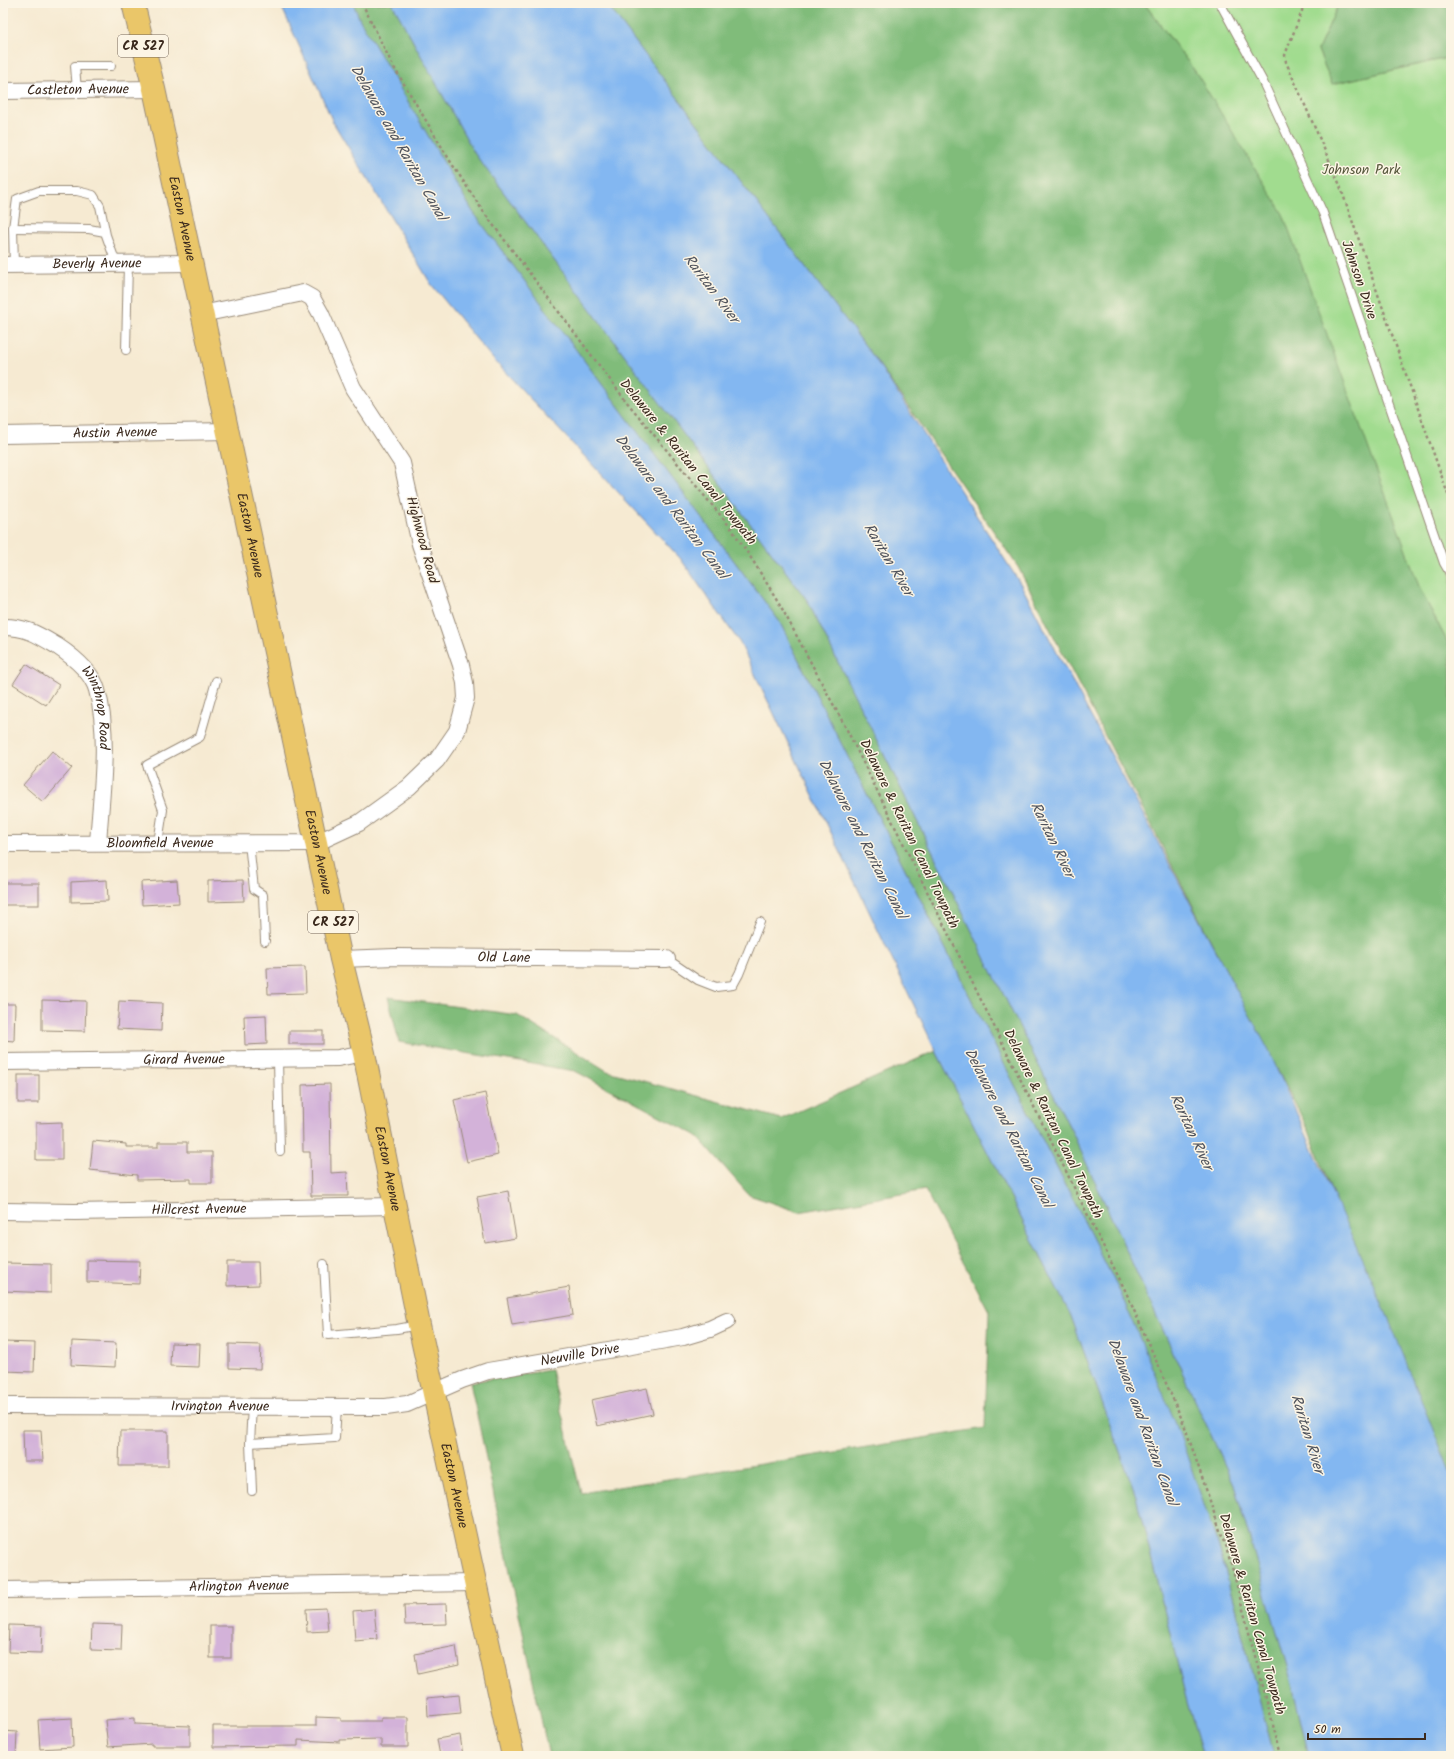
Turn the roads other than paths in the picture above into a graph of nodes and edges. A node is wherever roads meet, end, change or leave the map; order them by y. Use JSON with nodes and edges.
{"nodes":[{"id":1,"x":133,"y":3,"type":"edge"},
{"id":2,"x":146,"y":3,"type":"edge"},
{"id":3,"x":1220,"y":3,"type":"edge"},
{"id":4,"x":112,"y":66,"type":"dead end"},
{"id":5,"x":154,"y":88,"type":"junction"},
{"id":6,"x":77,"y":90,"type":"junction"},
{"id":7,"x":3,"y":91,"type":"edge"},
{"id":8,"x":13,"y":228,"type":"junction"},
{"id":9,"x":105,"y":232,"type":"junction"},
{"id":10,"x":191,"y":262,"type":"junction"},
{"id":11,"x":122,"y":263,"type":"junction"},
{"id":12,"x":8,"y":265,"type":"edge"},
{"id":13,"x":202,"y":314,"type":"junction"},
{"id":14,"x":126,"y":350,"type":"dead end"},
{"id":15,"x":228,"y":431,"type":"junction"},
{"id":16,"x":3,"y":435,"type":"edge"},
{"id":17,"x":1451,"y":576,"type":"edge"},
{"id":18,"x":3,"y":627,"type":"edge"},
{"id":19,"x":216,"y":681,"type":"dead end"},
{"id":20,"x":98,"y":843,"type":"junction"},
{"id":21,"x":158,"y":843,"type":"junction"},
{"id":22,"x":249,"y":843,"type":"junction"},
{"id":23,"x":316,"y":843,"type":"junction"},
{"id":24,"x":3,"y":844,"type":"edge"},
{"id":25,"x":760,"y":922,"type":"dead end"},
{"id":26,"x":265,"y":941,"type":"dead end"},
{"id":27,"x":667,"y":959,"type":"joint"},
{"id":28,"x":341,"y":960,"type":"junction"},
{"id":29,"x":364,"y":1053,"type":"junction"},
{"id":30,"x":278,"y":1058,"type":"junction"},
{"id":31,"x":3,"y":1062,"type":"edge"},
{"id":32,"x":280,"y":1151,"type":"dead end"},
{"id":33,"x":394,"y":1206,"type":"junction"},
{"id":34,"x":3,"y":1211,"type":"edge"},
{"id":35,"x":324,"y":1264,"type":"dead end"},
{"id":36,"x":727,"y":1321,"type":"dead end"},
{"id":37,"x":419,"y":1325,"type":"junction"},
{"id":38,"x":434,"y":1392,"type":"junction"},
{"id":39,"x":3,"y":1406,"type":"edge"},
{"id":40,"x":252,"y":1406,"type":"junction"},
{"id":41,"x":337,"y":1406,"type":"junction"},
{"id":42,"x":250,"y":1443,"type":"junction"},
{"id":43,"x":252,"y":1491,"type":"dead end"},
{"id":44,"x":476,"y":1583,"type":"junction"},
{"id":45,"x":3,"y":1590,"type":"edge"},
{"id":46,"x":513,"y":1756,"type":"edge"}],
"edges":[{"from":1,"to":5,"type":"main road","name":"Easton Avenue","number":"CR 527"},
{"from":2,"to":5,"type":"main road","name":"Easton Avenue","number":"CR 527"},
{"from":3,"to":17,"type":"lane","name":"Johnson Drive"},
{"from":4,"to":6,"type":"lane"},
{"from":5,"to":6,"type":"street","name":"Castleton Avenue"},
{"from":5,"to":10,"type":"main road","name":"Easton Avenue","number":"CR 527"},
{"from":6,"to":7,"type":"street","name":"Castleton Avenue"},
{"from":8,"to":9,"type":"lane"},
{"from":8,"to":9,"type":"lane"},
{"from":8,"to":12,"type":"lane"},
{"from":9,"to":11,"type":"lane"},
{"from":10,"to":11,"type":"street","name":"Beverly Avenue"},
{"from":10,"to":13,"type":"main road","name":"Easton Avenue","number":"CR 527"},
{"from":11,"to":12,"type":"street","name":"Beverly Avenue"},
{"from":11,"to":14,"type":"lane"},
{"from":13,"to":15,"type":"main road","name":"Easton Avenue","number":"CR 527"},
{"from":13,"to":23,"type":"street","name":"Highwood Road"},
{"from":15,"to":16,"type":"street","name":"Austin Avenue"},
{"from":15,"to":23,"type":"main road","name":"Easton Avenue","number":"CR 527"},
{"from":18,"to":20,"type":"street","name":"Winthrop Road"},
{"from":19,"to":21,"type":"lane"},
{"from":20,"to":21,"type":"street","name":"Bloomfield Avenue"},
{"from":20,"to":24,"type":"street","name":"Bloomfield Avenue"},
{"from":21,"to":22,"type":"street","name":"Bloomfield Avenue"},
{"from":22,"to":23,"type":"street","name":"Bloomfield Avenue"},
{"from":22,"to":26,"type":"lane"},
{"from":23,"to":28,"type":"main road","name":"Easton Avenue","number":"CR 527"},
{"from":25,"to":27,"type":"lane"},
{"from":27,"to":28,"type":"street","name":"Old Lane"},
{"from":28,"to":29,"type":"main road","name":"Easton Avenue","number":"CR 527"},
{"from":29,"to":30,"type":"street","name":"Girard Avenue"},
{"from":29,"to":33,"type":"main road","name":"Easton Avenue","number":"CR 527"},
{"from":30,"to":31,"type":"street","name":"Girard Avenue"},
{"from":30,"to":32,"type":"lane"},
{"from":33,"to":34,"type":"street","name":"Hillcrest Avenue"},
{"from":33,"to":37,"type":"main road","name":"Easton Avenue","number":"CR 527"},
{"from":35,"to":37,"type":"lane"},
{"from":36,"to":38,"type":"street","name":"Neuville Drive"},
{"from":37,"to":38,"type":"main road","name":"Easton Avenue","number":"CR 527"},
{"from":38,"to":41,"type":"street","name":"Irvington Avenue"},
{"from":38,"to":44,"type":"main road","name":"Easton Avenue","number":"CR 527"},
{"from":39,"to":40,"type":"street","name":"Irvington Avenue"},
{"from":40,"to":41,"type":"street","name":"Irvington Avenue"},
{"from":40,"to":42,"type":"lane"},
{"from":41,"to":42,"type":"lane"},
{"from":42,"to":43,"type":"lane"},
{"from":44,"to":45,"type":"street","name":"Arlington Avenue"},
{"from":44,"to":46,"type":"main road","name":"Easton Avenue","number":"CR 527"}]}
